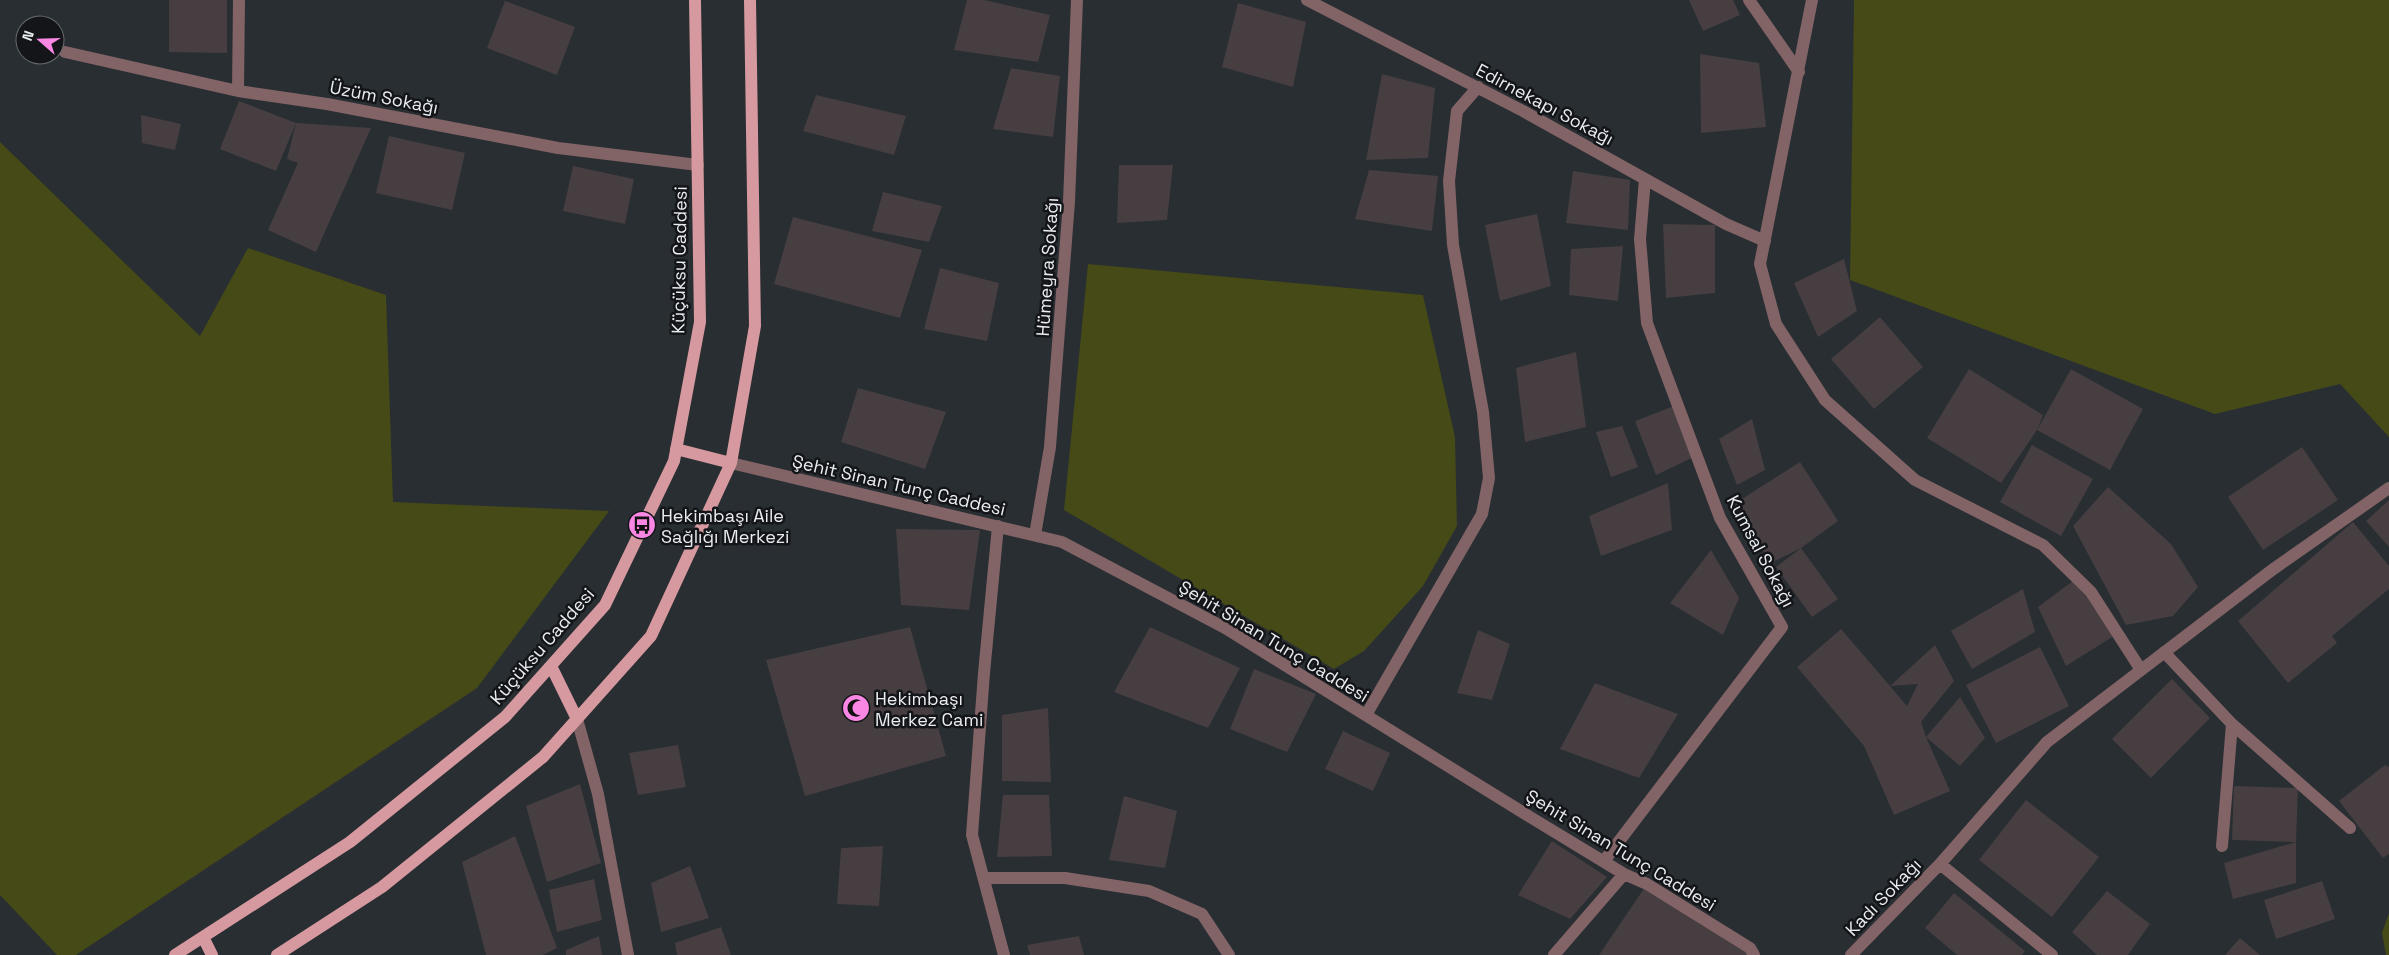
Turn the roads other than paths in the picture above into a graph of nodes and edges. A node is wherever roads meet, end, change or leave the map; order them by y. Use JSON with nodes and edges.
{"nodes":[{"id":1,"x":239,"y":0,"type":"edge"},
{"id":2,"x":695,"y":0,"type":"edge"},
{"id":3,"x":750,"y":0,"type":"edge"},
{"id":4,"x":1077,"y":0,"type":"edge"},
{"id":5,"x":1308,"y":0,"type":"edge"},
{"id":6,"x":1750,"y":0,"type":"edge"},
{"id":7,"x":1812,"y":0,"type":"edge"},
{"id":8,"x":65,"y":52,"type":"dead end"},
{"id":9,"x":1799,"y":72,"type":"junction"},
{"id":10,"x":1478,"y":87,"type":"junction"},
{"id":11,"x":238,"y":91,"type":"junction"},
{"id":12,"x":698,"y":165,"type":"junction"},
{"id":13,"x":1645,"y":179,"type":"junction"},
{"id":14,"x":1765,"y":241,"type":"junction"},
{"id":15,"x":676,"y":449,"type":"junction"},
{"id":16,"x":731,"y":463,"type":"junction"},
{"id":17,"x":2389,"y":488,"type":"edge"},
{"id":18,"x":998,"y":526,"type":"junction"},
{"id":19,"x":1036,"y":536,"type":"junction"},
{"id":20,"x":2164,"y":652,"type":"junction"},
{"id":21,"x":550,"y":666,"type":"junction"},
{"id":22,"x":2140,"y":670,"type":"junction"},
{"id":23,"x":1366,"y":715,"type":"junction"},
{"id":24,"x":577,"y":719,"type":"junction"},
{"id":25,"x":2232,"y":724,"type":"junction"},
{"id":26,"x":2350,"y":828,"type":"dead end"},
{"id":27,"x":2222,"y":846,"type":"dead end"},
{"id":28,"x":1604,"y":861,"type":"junction"},
{"id":29,"x":1940,"y":864,"type":"junction"},
{"id":30,"x":1624,"y":874,"type":"junction"},
{"id":31,"x":984,"y":878,"type":"junction"},
{"id":32,"x":203,"y":937,"type":"junction"},
{"id":33,"x":175,"y":955,"type":"edge"},
{"id":34,"x":212,"y":955,"type":"edge"},
{"id":35,"x":277,"y":955,"type":"edge"},
{"id":36,"x":628,"y":955,"type":"edge"},
{"id":37,"x":1004,"y":955,"type":"edge"},
{"id":38,"x":1229,"y":955,"type":"edge"},
{"id":39,"x":1554,"y":955,"type":"edge"},
{"id":40,"x":1754,"y":955,"type":"edge"},
{"id":41,"x":1851,"y":955,"type":"edge"},
{"id":42,"x":2052,"y":955,"type":"edge"}],
"edges":[{"from":1,"to":11,"type":"street"},
{"from":2,"to":12,"type":"main road","name":"Küçüksu Caddesi"},
{"from":3,"to":16,"type":"main road"},
{"from":4,"to":19,"type":"street","name":"Hümeyra Sokağı"},
{"from":5,"to":10,"type":"street","name":"Edirnekapı Sokağı"},
{"from":6,"to":9,"type":"street"},
{"from":7,"to":9,"type":"street"},
{"from":8,"to":11,"type":"street","name":"Üzüm Sokağı"},
{"from":9,"to":14,"type":"street"},
{"from":10,"to":13,"type":"street","name":"Edirnekapı Sokağı"},
{"from":10,"to":23,"type":"street"},
{"from":11,"to":12,"type":"street","name":"Üzüm Sokağı"},
{"from":12,"to":15,"type":"main road","name":"Küçüksu Caddesi"},
{"from":13,"to":14,"type":"street","name":"Edirnekapı Sokağı"},
{"from":13,"to":28,"type":"street","name":"Kumsal Sokağı"},
{"from":14,"to":22,"type":"street"},
{"from":15,"to":16,"type":"main road"},
{"from":15,"to":21,"type":"main road","name":"Küçüksu Caddesi"},
{"from":16,"to":18,"type":"street","name":"Şehit Sinan Tunç Caddesi"},
{"from":16,"to":24,"type":"main road"},
{"from":17,"to":20,"type":"street","name":"Kadı Sokağı"},
{"from":18,"to":19,"type":"street","name":"Şehit Sinan Tunç Caddesi"},
{"from":18,"to":31,"type":"street"},
{"from":19,"to":23,"type":"street","name":"Şehit Sinan Tunç Caddesi"},
{"from":20,"to":22,"type":"street","name":"Kadı Sokağı"},
{"from":20,"to":25,"type":"street"},
{"from":21,"to":24,"type":"main road"},
{"from":21,"to":32,"type":"main road","name":"Küçüksu Caddesi"},
{"from":22,"to":29,"type":"street","name":"Kadı Sokağı"},
{"from":23,"to":28,"type":"street","name":"Şehit Sinan Tunç Caddesi"},
{"from":24,"to":35,"type":"main road"},
{"from":24,"to":36,"type":"street"},
{"from":25,"to":26,"type":"street"},
{"from":25,"to":27,"type":"street"},
{"from":28,"to":30,"type":"street","name":"Şehit Sinan Tunç Caddesi"},
{"from":29,"to":41,"type":"street","name":"Kadı Sokağı"},
{"from":29,"to":42,"type":"street"},
{"from":30,"to":39,"type":"street"},
{"from":30,"to":40,"type":"street","name":"Şehit Sinan Tunç Caddesi"},
{"from":31,"to":37,"type":"street"},
{"from":31,"to":38,"type":"street"},
{"from":32,"to":33,"type":"main road","name":"Küçüksu Caddesi"},
{"from":32,"to":34,"type":"main road"}]}
